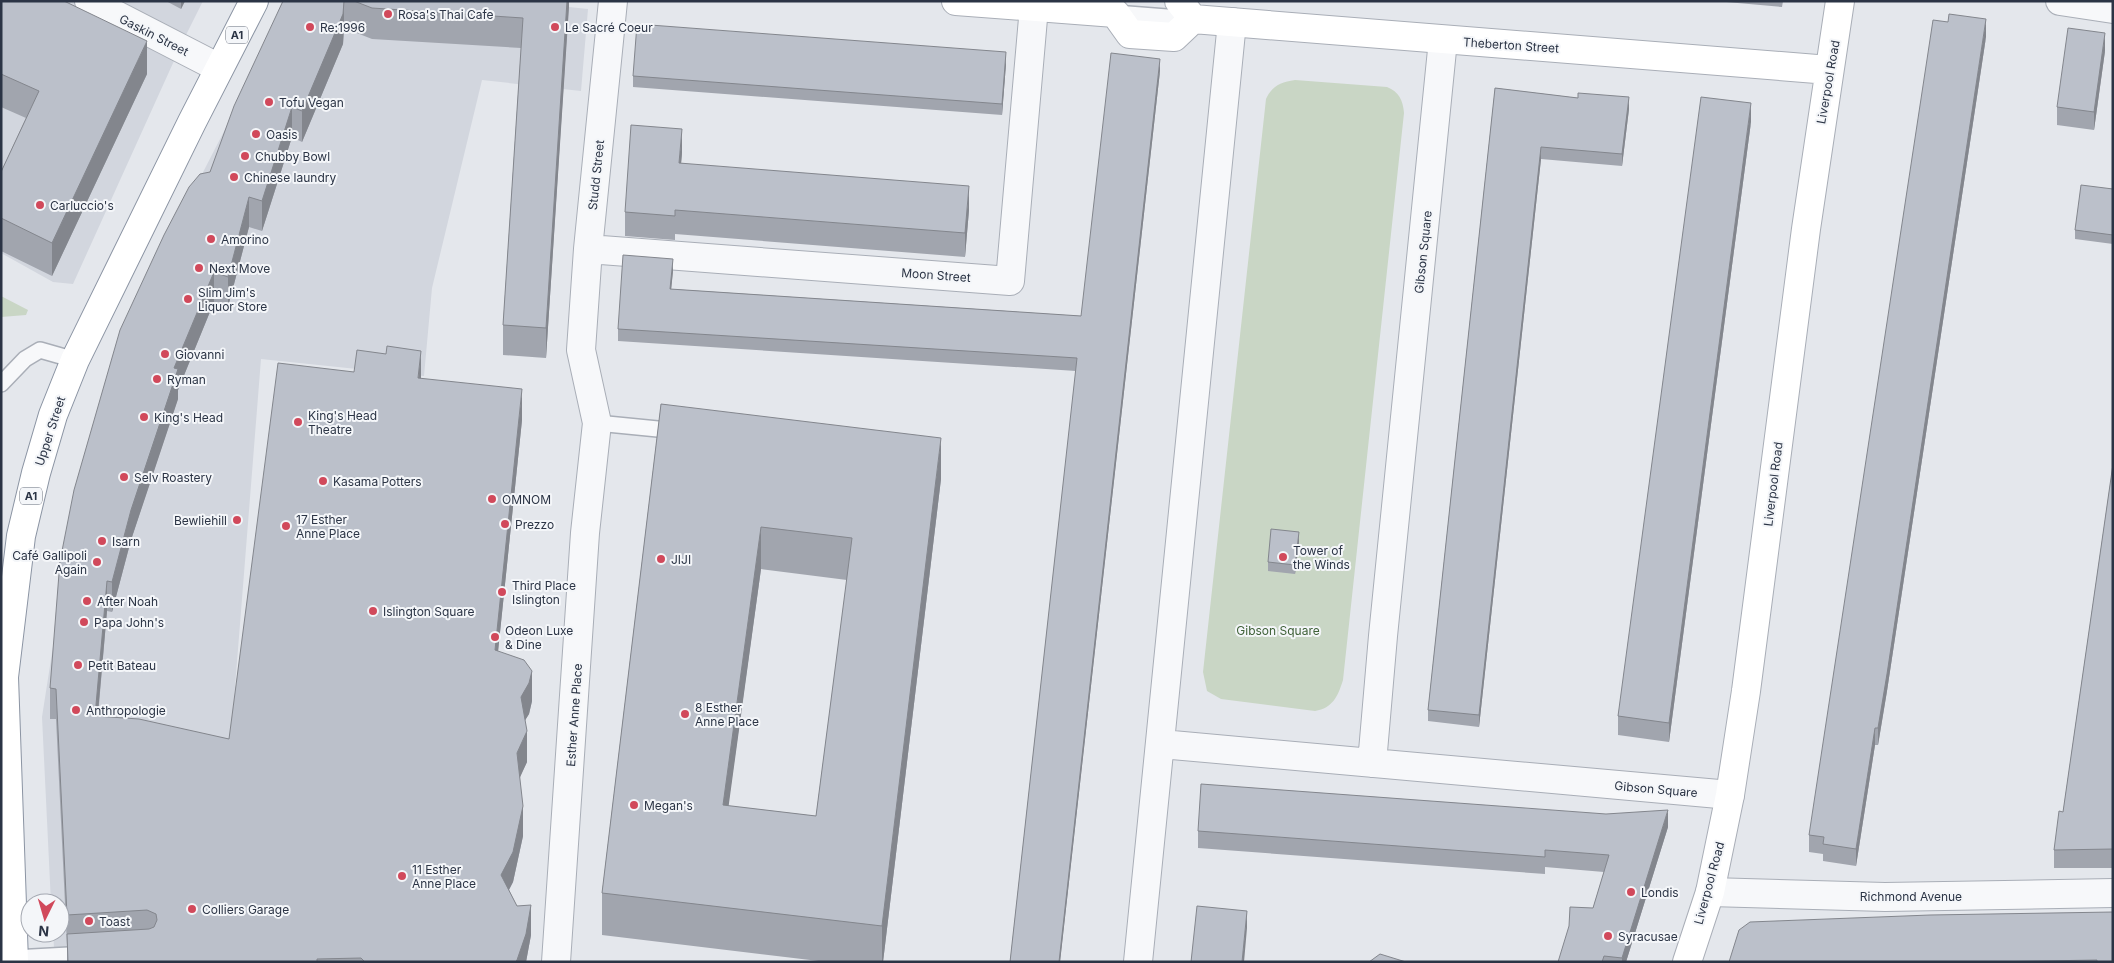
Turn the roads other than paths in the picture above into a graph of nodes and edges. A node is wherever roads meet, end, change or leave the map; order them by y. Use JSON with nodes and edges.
{"nodes":[{"id":1,"x":89,"y":1,"type":"edge"},
{"id":2,"x":254,"y":1,"type":"edge"},
{"id":3,"x":613,"y":1,"type":"edge"},
{"id":4,"x":956,"y":1,"type":"edge"},
{"id":5,"x":1840,"y":1,"type":"edge"},
{"id":6,"x":2060,"y":1,"type":"edge"},
{"id":7,"x":1034,"y":7,"type":"junction"},
{"id":8,"x":1120,"y":7,"type":"edge"},
{"id":9,"x":2113,"y":9,"type":"edge"},
{"id":10,"x":1186,"y":10,"type":"edge"},
{"id":11,"x":1232,"y":22,"type":"junction"},
{"id":12,"x":1444,"y":40,"type":"junction"},
{"id":13,"x":219,"y":68,"type":"junction"},
{"id":14,"x":1829,"y":70,"type":"junction"},
{"id":15,"x":588,"y":249,"type":"junction"},
{"id":16,"x":581,"y":350,"type":"joint"},
{"id":17,"x":75,"y":360,"type":"junction"},
{"id":18,"x":1,"y":384,"type":"edge"},
{"id":19,"x":598,"y":423,"type":"junction"},
{"id":20,"x":695,"y":432,"type":"edge"},
{"id":21,"x":7,"y":589,"type":"edge"},
{"id":22,"x":1161,"y":744,"type":"junction"},
{"id":23,"x":1372,"y":763,"type":"junction"},
{"id":24,"x":1730,"y":796,"type":"junction"},
{"id":25,"x":1710,"y":892,"type":"junction"},
{"id":26,"x":2113,"y":894,"type":"edge"},
{"id":27,"x":102,"y":953,"type":"edge"},
{"id":28,"x":14,"y":960,"type":"edge"},
{"id":29,"x":556,"y":962,"type":"edge"},
{"id":30,"x":1138,"y":962,"type":"edge"},
{"id":31,"x":1687,"y":962,"type":"edge"}],
"edges":[{"from":1,"to":13,"type":"street","name":"Gaskin Street"},
{"from":2,"to":13,"type":"main road","name":"Upper Street","number":"A1"},
{"from":3,"to":15,"type":"street","name":"Studd Street"},
{"from":4,"to":7,"type":"main road","name":"Theberton Street"},
{"from":5,"to":14,"type":"main road","name":"Liverpool Road"},
{"from":6,"to":9,"type":"street"},
{"from":7,"to":8,"type":"main road","name":"Theberton Street"},
{"from":7,"to":15,"type":"street","name":"Moon Street"},
{"from":8,"to":10,"type":"main road","name":"Theberton Street"},
{"from":10,"to":11,"type":"main road","name":"Theberton Street"},
{"from":11,"to":12,"type":"main road","name":"Theberton Street"},
{"from":11,"to":22,"type":"street"},
{"from":12,"to":14,"type":"main road","name":"Theberton Street"},
{"from":12,"to":23,"type":"street","name":"Gibson Square"},
{"from":13,"to":17,"type":"main road","name":"Upper Street","number":"A1"},
{"from":14,"to":24,"type":"main road","name":"Liverpool Road"},
{"from":15,"to":16,"type":"street","name":"Studd Street"},
{"from":16,"to":19,"type":"street","name":"Esther Anne Place"},
{"from":17,"to":18,"type":"lane"},
{"from":17,"to":21,"type":"main road","name":"Upper Street","number":"A1"},
{"from":19,"to":20,"type":"lane"},
{"from":19,"to":29,"type":"street","name":"Esther Anne Place"},
{"from":21,"to":28,"type":"main road","name":"Upper Street","number":"A1"},
{"from":22,"to":23,"type":"street","name":"Gibson Square"},
{"from":22,"to":30,"type":"street"},
{"from":23,"to":24,"type":"street","name":"Gibson Square"},
{"from":24,"to":25,"type":"main road","name":"Liverpool Road"},
{"from":25,"to":26,"type":"street","name":"Richmond Avenue"},
{"from":25,"to":31,"type":"main road","name":"Liverpool Road"},
{"from":27,"to":28,"type":"lane"}]}
